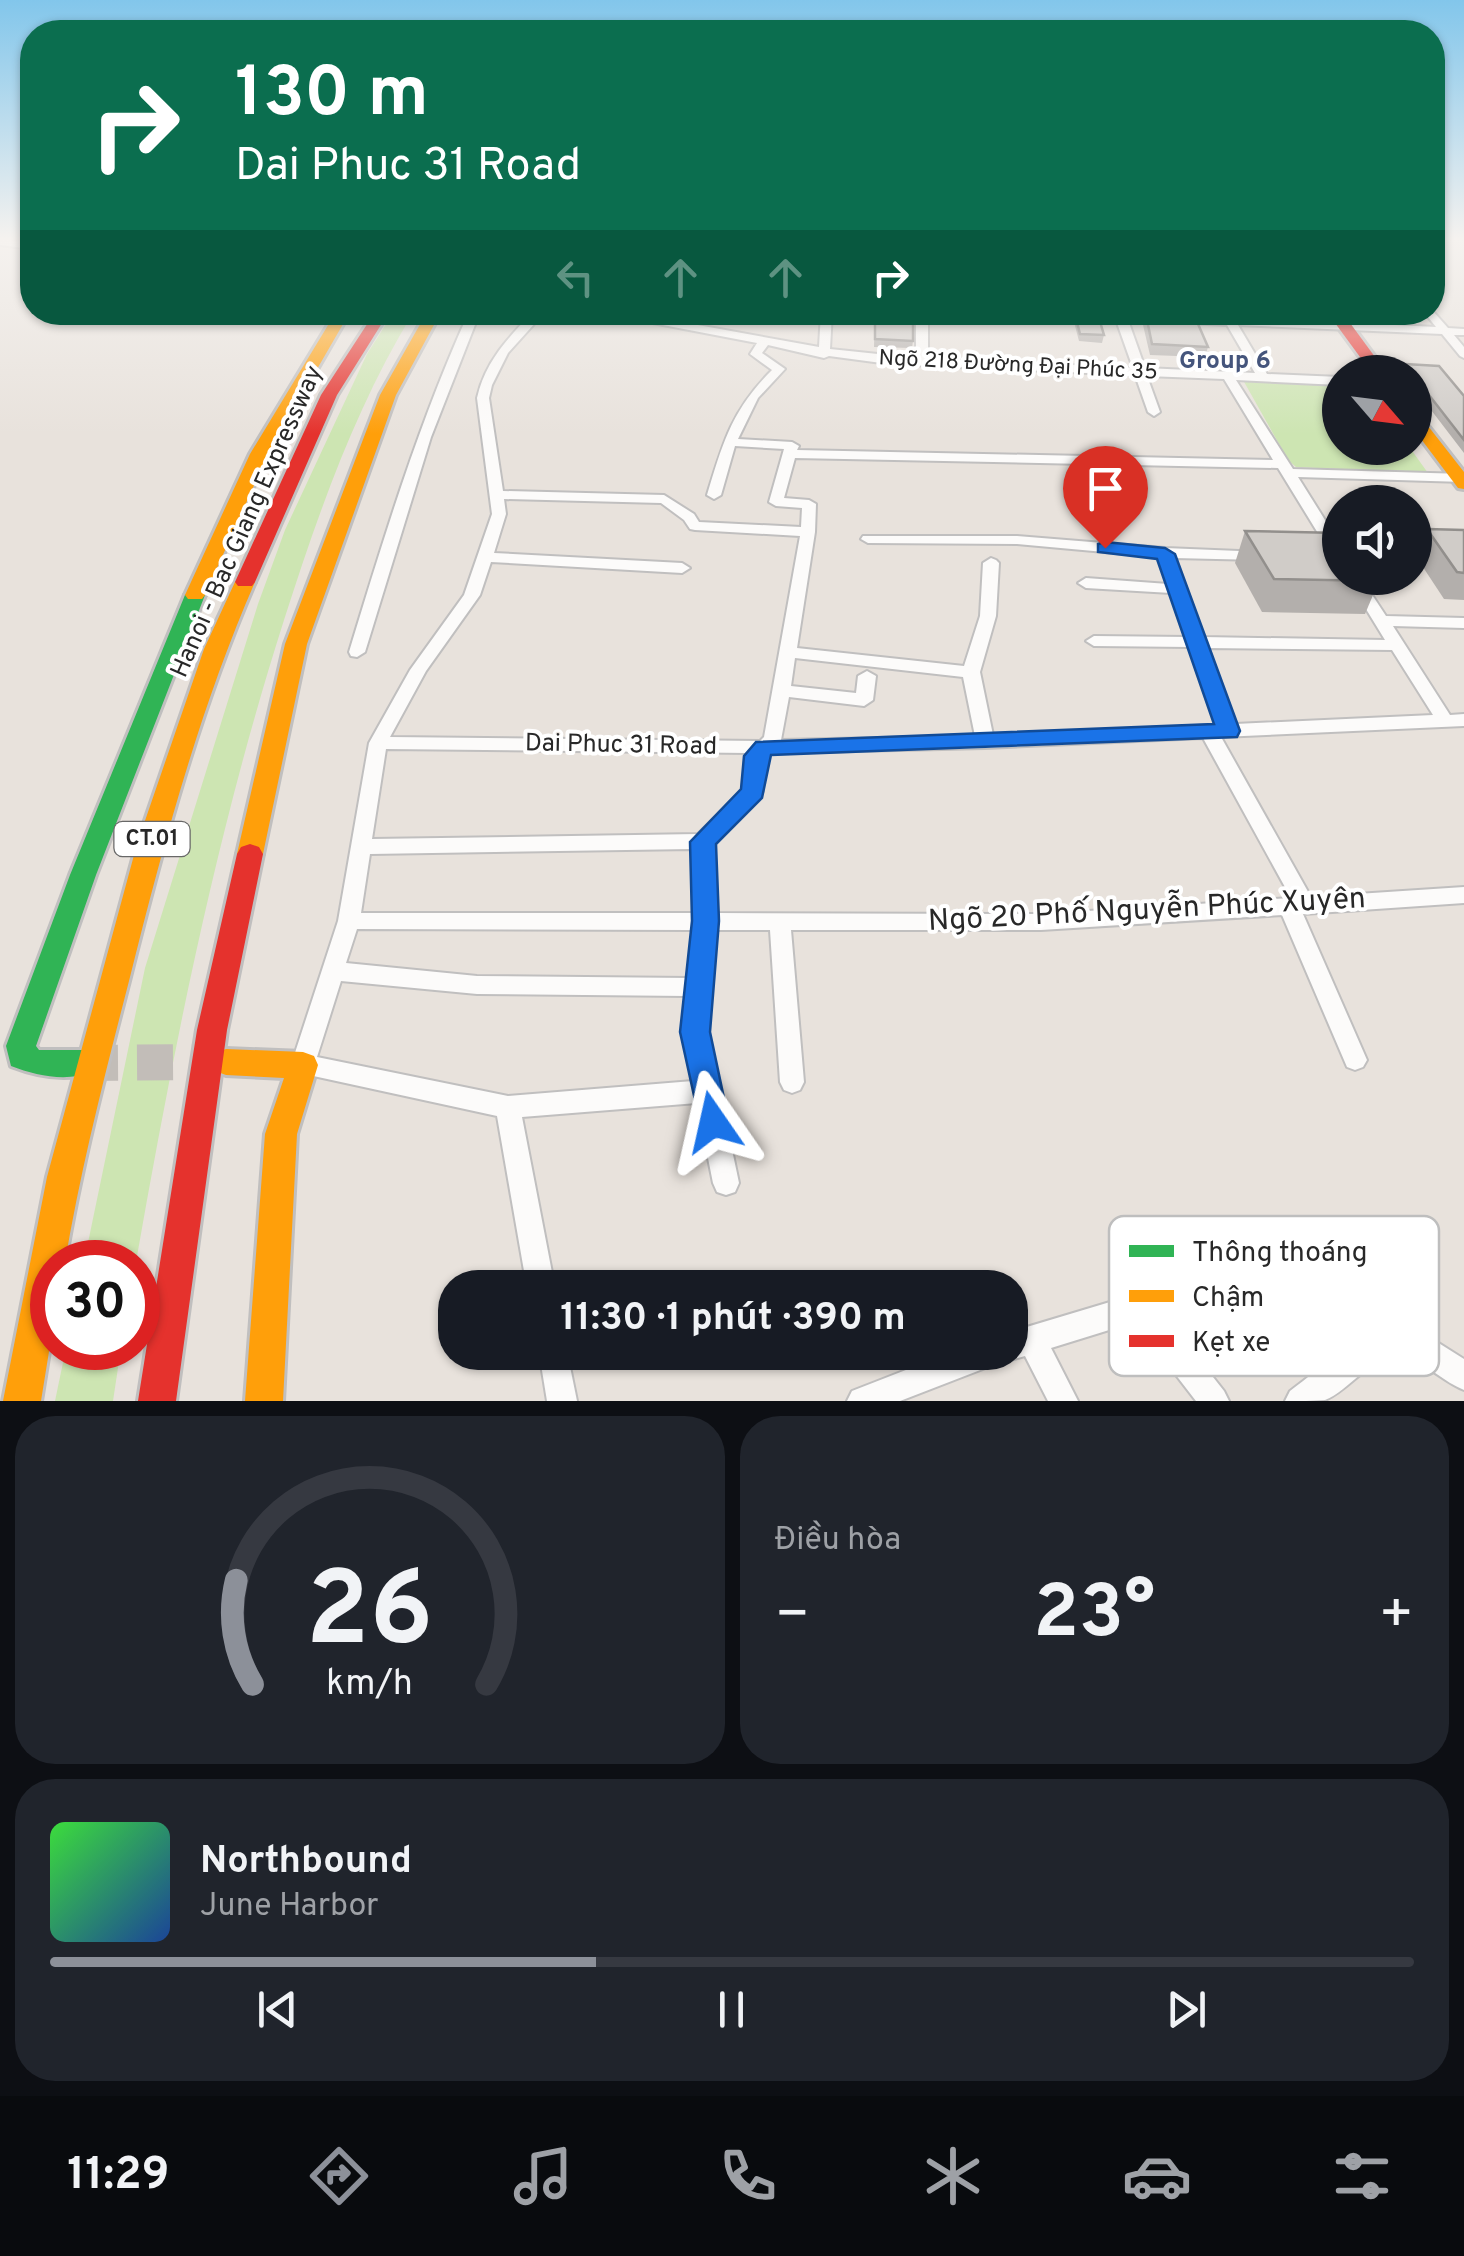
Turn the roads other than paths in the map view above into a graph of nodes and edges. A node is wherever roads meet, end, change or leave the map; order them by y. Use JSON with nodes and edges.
{"nodes":[{"id":1,"x":336,"y":325,"type":"edge"},
{"id":2,"x":374,"y":325,"type":"edge"},
{"id":3,"x":427,"y":325,"type":"edge"},
{"id":4,"x":470,"y":325,"type":"edge"},
{"id":5,"x":527,"y":325,"type":"edge"},
{"id":6,"x":691,"y":325,"type":"edge"},
{"id":7,"x":826,"y":325,"type":"edge"},
{"id":8,"x":922,"y":325,"type":"edge"},
{"id":9,"x":1123,"y":325,"type":"edge"},
{"id":10,"x":1232,"y":325,"type":"edge"},
{"id":11,"x":1344,"y":325,"type":"edge"},
{"id":12,"x":1392,"y":325,"type":"edge"},
{"id":13,"x":1439,"y":325,"type":"edge"},
{"id":14,"x":1444,"y":331,"type":"junction"},
{"id":15,"x":1464,"y":332,"type":"edge"},
{"id":16,"x":765,"y":340,"type":"junction"},
{"id":17,"x":824,"y":354,"type":"junction"},
{"id":18,"x":1464,"y":354,"type":"edge"},
{"id":19,"x":1366,"y":355,"type":"edge"},
{"id":20,"x":922,"y":362,"type":"junction"},
{"id":21,"x":1138,"y":373,"type":"junction"},
{"id":22,"x":1228,"y":376,"type":"junction"},
{"id":23,"x":1263,"y":377,"type":"junction"},
{"id":24,"x":1322,"y":379,"type":"edge"},
{"id":25,"x":1154,"y":412,"type":"dead end"},
{"id":26,"x":730,"y":442,"type":"junction"},
{"id":27,"x":1432,"y":442,"type":"edge"},
{"id":28,"x":789,"y":454,"type":"junction"},
{"id":29,"x":1286,"y":469,"type":"junction"},
{"id":30,"x":1462,"y":480,"type":"edge"},
{"id":31,"x":495,"y":495,"type":"junction"},
{"id":32,"x":714,"y":495,"type":"dead end"},
{"id":33,"x":1322,"y":520,"type":"edge"},
{"id":34,"x":808,"y":532,"type":"junction"},
{"id":35,"x":868,"y":539,"type":"dead end"},
{"id":36,"x":1432,"y":542,"type":"edge"},
{"id":37,"x":1464,"y":543,"type":"edge"},
{"id":38,"x":1165,"y":554,"type":"junction"},
{"id":39,"x":1282,"y":555,"type":"edge"},
{"id":40,"x":484,"y":557,"type":"junction"},
{"id":41,"x":991,"y":563,"type":"dead end"},
{"id":42,"x":682,"y":568,"type":"dead end"},
{"id":43,"x":1086,"y":584,"type":"dead end"},
{"id":44,"x":1177,"y":589,"type":"junction"},
{"id":45,"x":1365,"y":595,"type":"edge"},
{"id":46,"x":1381,"y":620,"type":"junction"},
{"id":47,"x":1464,"y":622,"type":"edge"},
{"id":48,"x":1094,"y":641,"type":"dead end"},
{"id":49,"x":1197,"y":643,"type":"junction"},
{"id":50,"x":1398,"y":645,"type":"junction"},
{"id":51,"x":357,"y":652,"type":"dead end"},
{"id":52,"x":788,"y":652,"type":"junction"},
{"id":53,"x":971,"y":672,"type":"junction"},
{"id":54,"x":866,"y":676,"type":"dead end"},
{"id":55,"x":782,"y":691,"type":"junction"},
{"id":56,"x":1455,"y":720,"type":"edge"},
{"id":57,"x":1218,"y":732,"type":"junction"},
{"id":58,"x":985,"y":742,"type":"junction"},
{"id":59,"x":378,"y":744,"type":"junction"},
{"id":60,"x":764,"y":748,"type":"junction"},
{"id":61,"x":703,"y":842,"type":"junction"},
{"id":62,"x":360,"y":847,"type":"junction"},
{"id":63,"x":1464,"y":894,"type":"edge"},
{"id":64,"x":1297,"y":906,"type":"junction"},
{"id":65,"x":706,"y":921,"type":"junction"},
{"id":66,"x":780,"y":921,"type":"junction"},
{"id":67,"x":349,"y":922,"type":"junction"},
{"id":68,"x":332,"y":971,"type":"junction"},
{"id":69,"x":699,"y":987,"type":"junction"},
{"id":70,"x":1355,"y":1060,"type":"dead end"},
{"id":71,"x":226,"y":1062,"type":"tunnel mouth"},
{"id":72,"x":82,"y":1063,"type":"tunnel mouth"},
{"id":73,"x":302,"y":1065,"type":"junction"},
{"id":74,"x":792,"y":1082,"type":"dead end"},
{"id":75,"x":707,"y":1091,"type":"junction"},
{"id":76,"x":508,"y":1106,"type":"junction"},
{"id":77,"x":726,"y":1183,"type":"dead end"},
{"id":78,"x":538,"y":1270,"type":"edge"},
{"id":79,"x":1109,"y":1317,"type":"edge"},
{"id":80,"x":1028,"y":1340,"type":"edge"},
{"id":81,"x":1028,"y":1353,"type":"edge"},
{"id":82,"x":1439,"y":1360,"type":"edge"},
{"id":83,"x":556,"y":1370,"type":"edge"},
{"id":84,"x":944,"y":1370,"type":"edge"},
{"id":85,"x":1194,"y":1376,"type":"edge"},
{"id":86,"x":1335,"y":1376,"type":"edge"},
{"id":87,"x":1464,"y":1376,"type":"edge"},
{"id":88,"x":22,"y":1401,"type":"edge"},
{"id":89,"x":157,"y":1401,"type":"edge"},
{"id":90,"x":264,"y":1401,"type":"edge"},
{"id":91,"x":562,"y":1401,"type":"edge"},
{"id":92,"x":862,"y":1401,"type":"edge"},
{"id":93,"x":1062,"y":1401,"type":"edge"},
{"id":94,"x":1214,"y":1401,"type":"edge"},
{"id":95,"x":1300,"y":1401,"type":"edge"}],
"edges":[{"from":1,"to":72,"type":"main road"},
{"from":2,"to":88,"type":"main road","name":"Hanoi - Bac Giang Expressway","number":"CT.01"},
{"from":3,"to":89,"type":"main road"},
{"from":4,"to":51,"type":"street"},
{"from":5,"to":31,"type":"street"},
{"from":6,"to":16,"type":"street","name":"Ngõ 218 Đường Đại Phúc 35"},
{"from":7,"to":17,"type":"street"},
{"from":8,"to":20,"type":"street"},
{"from":9,"to":21,"type":"street"},
{"from":10,"to":23,"type":"street"},
{"from":11,"to":19,"type":"main road"},
{"from":12,"to":14,"type":"street"},
{"from":13,"to":14,"type":"street"},
{"from":14,"to":15,"type":"street"},
{"from":14,"to":18,"type":"street"},
{"from":16,"to":17,"type":"street","name":"Ngõ 218 Đường Đại Phúc 35"},
{"from":16,"to":26,"type":"street"},
{"from":17,"to":20,"type":"street","name":"Ngõ 218 Đường Đại Phúc 35"},
{"from":20,"to":21,"type":"street","name":"Ngõ 218 Đường Đại Phúc 35"},
{"from":21,"to":22,"type":"street","name":"Ngõ 218 Đường Đại Phúc 35"},
{"from":21,"to":25,"type":"street"},
{"from":22,"to":23,"type":"street","name":"Ngõ 218 Đường Đại Phúc 35"},
{"from":22,"to":29,"type":"street"},
{"from":23,"to":24,"type":"street","name":"Ngõ 218 Đường Đại Phúc 35"},
{"from":26,"to":28,"type":"street"},
{"from":26,"to":32,"type":"street"},
{"from":27,"to":30,"type":"main road"},
{"from":28,"to":29,"type":"street"},
{"from":28,"to":34,"type":"street"},
{"from":29,"to":30,"type":"street"},
{"from":29,"to":33,"type":"street"},
{"from":31,"to":34,"type":"street"},
{"from":31,"to":40,"type":"street"},
{"from":34,"to":52,"type":"street"},
{"from":35,"to":38,"type":"street"},
{"from":36,"to":37,"type":"street"},
{"from":38,"to":39,"type":"street"},
{"from":38,"to":44,"type":"street"},
{"from":40,"to":42,"type":"street"},
{"from":40,"to":59,"type":"street"},
{"from":41,"to":53,"type":"street"},
{"from":43,"to":44,"type":"street"},
{"from":44,"to":49,"type":"street"},
{"from":45,"to":46,"type":"street"},
{"from":46,"to":47,"type":"street"},
{"from":46,"to":50,"type":"street"},
{"from":48,"to":49,"type":"street"},
{"from":49,"to":50,"type":"street"},
{"from":49,"to":57,"type":"street"},
{"from":50,"to":56,"type":"street"},
{"from":52,"to":53,"type":"street"},
{"from":52,"to":55,"type":"street"},
{"from":53,"to":58,"type":"street"},
{"from":54,"to":55,"type":"street"},
{"from":55,"to":60,"type":"street"},
{"from":56,"to":57,"type":"street","name":"Dai Phuc 31 Road"},
{"from":57,"to":58,"type":"street","name":"Dai Phuc 31 Road"},
{"from":57,"to":64,"type":"street"},
{"from":58,"to":60,"type":"street","name":"Dai Phuc 31 Road"},
{"from":59,"to":60,"type":"street","name":"Dai Phuc 31 Road"},
{"from":59,"to":62,"type":"street"},
{"from":60,"to":61,"type":"street"},
{"from":61,"to":62,"type":"street"},
{"from":61,"to":65,"type":"street"},
{"from":62,"to":67,"type":"street"},
{"from":63,"to":64,"type":"street","name":"Ngõ 20 Phố Nguyễn Phúc Xuyên"},
{"from":64,"to":66,"type":"street","name":"Ngõ 20 Phố Nguyễn Phúc Xuyên"},
{"from":64,"to":70,"type":"street"},
{"from":65,"to":66,"type":"street","name":"Ngõ 20 Phố Nguyễn Phúc Xuyên"},
{"from":65,"to":67,"type":"street","name":"Ngõ 20 Phố Nguyễn Phúc Xuyên"},
{"from":65,"to":69,"type":"street"},
{"from":66,"to":74,"type":"street"},
{"from":67,"to":68,"type":"street"},
{"from":68,"to":69,"type":"street"},
{"from":68,"to":73,"type":"street"},
{"from":69,"to":75,"type":"street"},
{"from":71,"to":73,"type":"main road"},
{"from":73,"to":76,"type":"street"},
{"from":73,"to":90,"type":"main road"},
{"from":75,"to":76,"type":"street"},
{"from":75,"to":77,"type":"street"},
{"from":76,"to":78,"type":"street"},
{"from":79,"to":80,"type":"street"},
{"from":81,"to":93,"type":"street"},
{"from":82,"to":87,"type":"street"},
{"from":83,"to":91,"type":"street"},
{"from":84,"to":92,"type":"street"},
{"from":85,"to":94,"type":"street"},
{"from":86,"to":95,"type":"street"}]}
